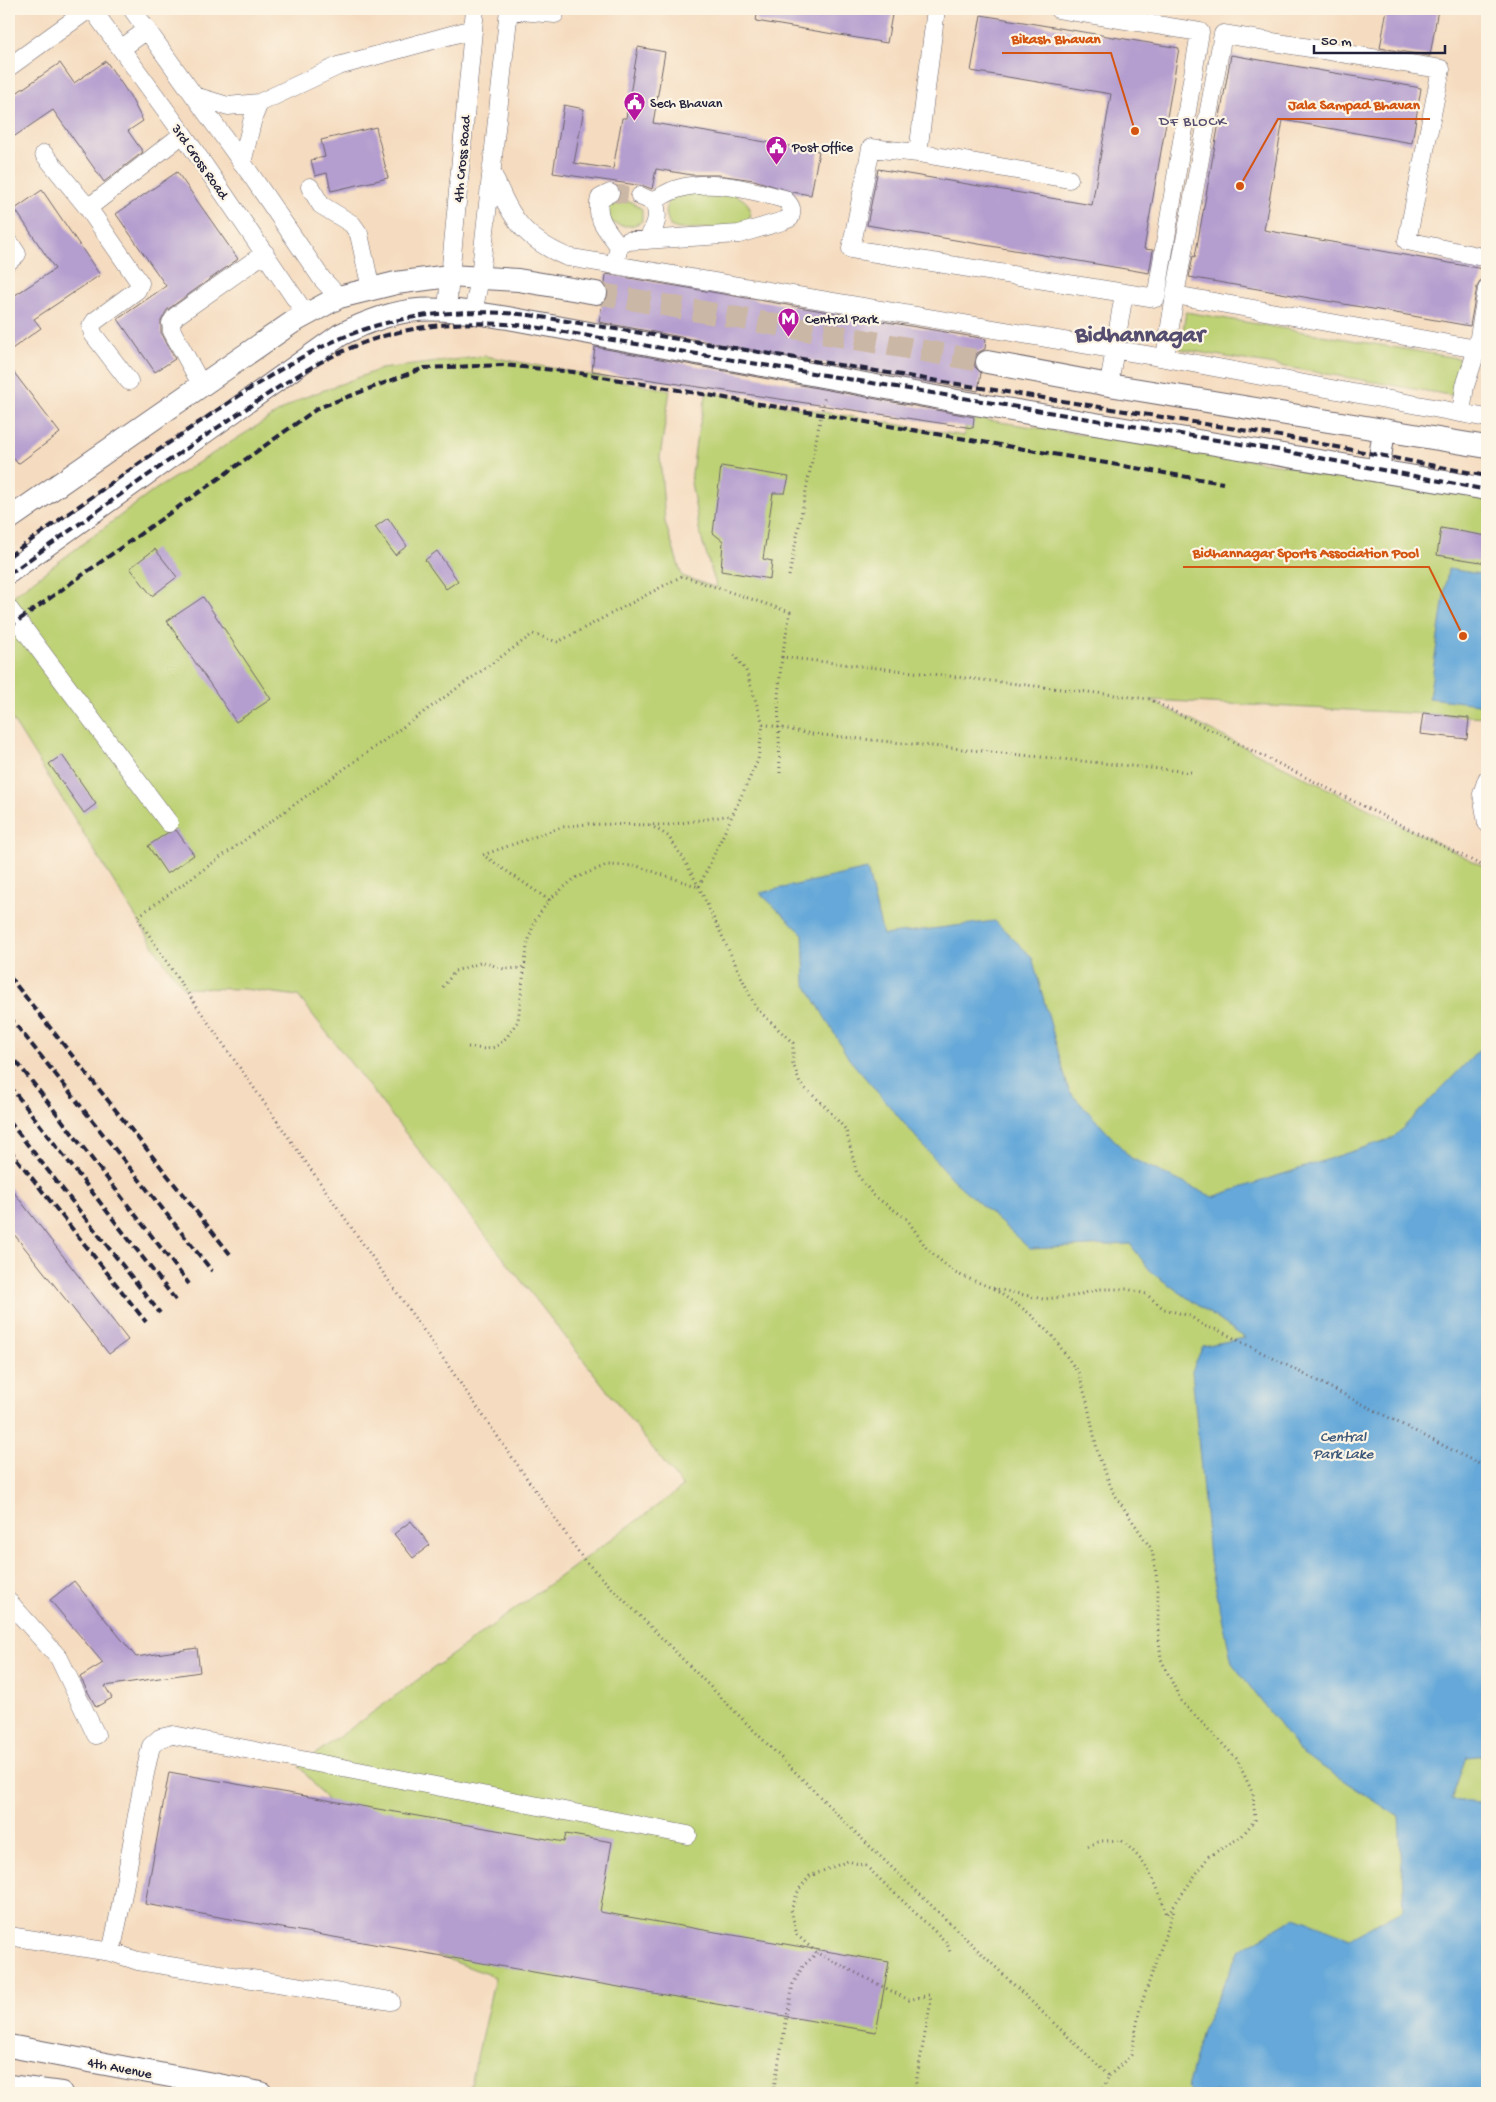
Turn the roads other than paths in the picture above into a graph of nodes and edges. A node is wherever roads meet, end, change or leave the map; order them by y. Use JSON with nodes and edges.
{"nodes":[{"id":1,"x":91,"y":9,"type":"edge"},
{"id":2,"x":132,"y":9,"type":"edge"},
{"id":3,"x":475,"y":9,"type":"edge"},
{"id":4,"x":509,"y":9,"type":"edge"},
{"id":5,"x":936,"y":9,"type":"edge"},
{"id":6,"x":1058,"y":9,"type":"edge"},
{"id":7,"x":555,"y":14,"type":"dead end"},
{"id":8,"x":473,"y":29,"type":"junction"},
{"id":9,"x":147,"y":30,"type":"junction"},
{"id":10,"x":122,"y":48,"type":"junction"},
{"id":11,"x":9,"y":67,"type":"edge"},
{"id":12,"x":195,"y":96,"type":"junction"},
{"id":13,"x":258,"y":103,"type":"junction"},
{"id":14,"x":183,"y":134,"type":"junction"},
{"id":15,"x":918,"y":153,"type":"junction"},
{"id":16,"x":44,"y":154,"type":"dead end"},
{"id":17,"x":242,"y":163,"type":"junction"},
{"id":18,"x":491,"y":170,"type":"junction"},
{"id":19,"x":1069,"y":179,"type":"dead end"},
{"id":20,"x":310,"y":187,"type":"dead end"},
{"id":21,"x":610,"y":193,"type":"dead end"},
{"id":22,"x":88,"y":208,"type":"junction"},
{"id":23,"x":647,"y":240,"type":"junction"},
{"id":24,"x":9,"y":242,"type":"edge"},
{"id":25,"x":619,"y":246,"type":"junction"},
{"id":26,"x":264,"y":253,"type":"junction"},
{"id":27,"x":1487,"y":258,"type":"edge"},
{"id":28,"x":9,"y":261,"type":"edge"},
{"id":29,"x":615,"y":264,"type":"junction"},
{"id":30,"x":449,"y":276,"type":"junction"},
{"id":31,"x":480,"y":278,"type":"junction"},
{"id":32,"x":371,"y":288,"type":"junction"},
{"id":33,"x":1487,"y":289,"type":"edge"},
{"id":34,"x":596,"y":293,"type":"tunnel mouth"},
{"id":35,"x":1124,"y":293,"type":"junction"},
{"id":36,"x":1175,"y":295,"type":"junction"},
{"id":37,"x":339,"y":297,"type":"junction"},
{"id":38,"x":448,"y":309,"type":"junction"},
{"id":39,"x":473,"y":313,"type":"junction"},
{"id":40,"x":307,"y":316,"type":"junction"},
{"id":41,"x":1477,"y":349,"type":"junction"},
{"id":42,"x":1115,"y":350,"type":"junction"},
{"id":43,"x":1165,"y":358,"type":"junction"},
{"id":44,"x":987,"y":362,"type":"tunnel mouth"},
{"id":45,"x":129,"y":381,"type":"dead end"},
{"id":46,"x":1109,"y":385,"type":"junction"},
{"id":47,"x":202,"y":386,"type":"junction"},
{"id":48,"x":1461,"y":413,"type":"junction"},
{"id":49,"x":1487,"y":418,"type":"edge"},
{"id":50,"x":1384,"y":430,"type":"junction"},
{"id":51,"x":1487,"y":447,"type":"edge"},
{"id":52,"x":1378,"y":471,"type":"junction"},
{"id":53,"x":1487,"y":489,"type":"edge"},
{"id":54,"x":9,"y":520,"type":"edge"},
{"id":55,"x":9,"y":572,"type":"edge"},
{"id":56,"x":9,"y":609,"type":"edge"},
{"id":57,"x":1487,"y":779,"type":"edge"},
{"id":58,"x":1485,"y":816,"type":"edge"},
{"id":59,"x":169,"y":823,"type":"dead end"},
{"id":60,"x":9,"y":1602,"type":"edge"},
{"id":61,"x":96,"y":1735,"type":"dead end"},
{"id":62,"x":688,"y":1835,"type":"dead end"},
{"id":63,"x":9,"y":1936,"type":"edge"},
{"id":64,"x":111,"y":1952,"type":"junction"},
{"id":65,"x":391,"y":2001,"type":"dead end"},
{"id":66,"x":9,"y":2046,"type":"edge"},
{"id":67,"x":9,"y":2086,"type":"edge"},
{"id":68,"x":61,"y":2093,"type":"edge"},
{"id":69,"x":261,"y":2093,"type":"edge"}],
"edges":[{"from":1,"to":10,"type":"street","name":"3rd Cross Road"},
{"from":1,"to":11,"type":"street"},
{"from":2,"to":9,"type":"street"},
{"from":3,"to":8,"type":"street","name":"4th Cross Road"},
{"from":4,"to":7,"type":"street"},
{"from":4,"to":18,"type":"street"},
{"from":5,"to":15,"type":"street"},
{"from":6,"to":35,"type":"street"},
{"from":8,"to":13,"type":"street"},
{"from":8,"to":30,"type":"street","name":"4th Cross Road"},
{"from":9,"to":10,"type":"street"},
{"from":9,"to":12,"type":"street"},
{"from":10,"to":14,"type":"street","name":"3rd Cross Road"},
{"from":12,"to":13,"type":"street"},
{"from":12,"to":17,"type":"street"},
{"from":13,"to":17,"type":"street"},
{"from":14,"to":22,"type":"street"},
{"from":14,"to":26,"type":"street","name":"3rd Cross Road"},
{"from":15,"to":19,"type":"street"},
{"from":15,"to":35,"type":"street"},
{"from":16,"to":22,"type":"street"},
{"from":17,"to":37,"type":"street"},
{"from":18,"to":29,"type":"street"},
{"from":18,"to":31,"type":"street"},
{"from":20,"to":32,"type":"street"},
{"from":21,"to":25,"type":"street"},
{"from":22,"to":45,"type":"street"},
{"from":23,"to":23,"type":"street"},
{"from":23,"to":25,"type":"street"},
{"from":24,"to":28,"type":"street"},
{"from":25,"to":29,"type":"street"},
{"from":26,"to":40,"type":"street","name":"3rd Cross Road"},
{"from":26,"to":47,"type":"street"},
{"from":27,"to":36,"type":"street"},
{"from":29,"to":42,"type":"street"},
{"from":30,"to":31,"type":"main road"},
{"from":30,"to":32,"type":"main road"},
{"from":30,"to":38,"type":"street","name":"4th Cross Road"},
{"from":31,"to":34,"type":"main road"},
{"from":31,"to":39,"type":"street"},
{"from":32,"to":37,"type":"main road"},
{"from":33,"to":41,"type":"street"},
{"from":35,"to":42,"type":"street"},
{"from":36,"to":41,"type":"street"},
{"from":36,"to":43,"type":"street"},
{"from":37,"to":40,"type":"main road"},
{"from":38,"to":39,"type":"main road"},
{"from":38,"to":55,"type":"main road"},
{"from":39,"to":52,"type":"main road"},
{"from":40,"to":47,"type":"main road"},
{"from":41,"to":48,"type":"street"},
{"from":42,"to":43,"type":"street"},
{"from":42,"to":46,"type":"street"},
{"from":43,"to":48,"type":"street"},
{"from":44,"to":46,"type":"main road"},
{"from":46,"to":50,"type":"main road"},
{"from":47,"to":54,"type":"main road"},
{"from":48,"to":49,"type":"street"},
{"from":50,"to":51,"type":"main road"},
{"from":50,"to":52,"type":"main road"},
{"from":52,"to":53,"type":"main road"},
{"from":56,"to":59,"type":"street"},
{"from":57,"to":58,"type":"street"},
{"from":60,"to":61,"type":"street"},
{"from":62,"to":64,"type":"street"},
{"from":63,"to":64,"type":"street"},
{"from":64,"to":65,"type":"street"},
{"from":66,"to":69,"type":"main road","name":"4th Avenue"},
{"from":67,"to":68,"type":"main road"}]}
